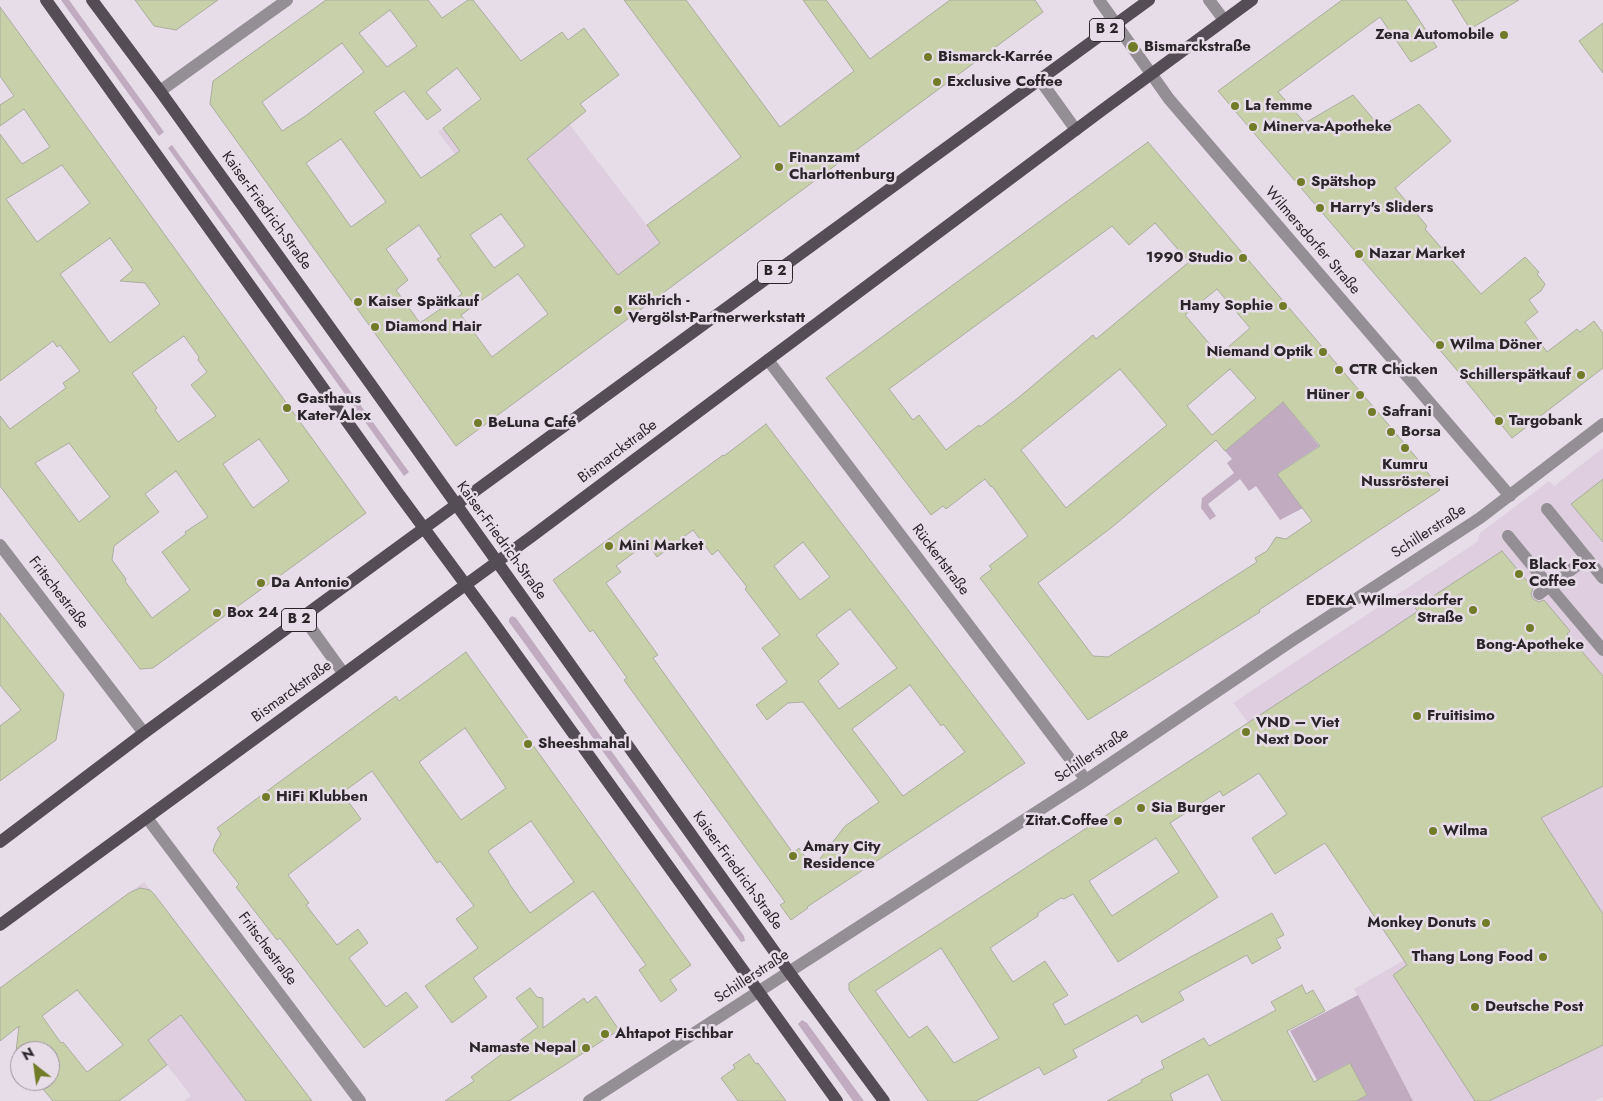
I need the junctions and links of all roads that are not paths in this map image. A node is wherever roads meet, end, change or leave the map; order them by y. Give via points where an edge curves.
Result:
1 (46, 0) edge
2 (92, 0) edge
3 (287, 0) edge
4 (1099, 0) edge
5 (1150, 0) edge
6 (1209, 0) edge
7 (1252, 0) edge
8 (1224, 20) junction
9 (1116, 24) junction
10 (1150, 74) junction
11 (1040, 80) junction
12 (160, 92) junction
13 (1076, 130) junction
14 (768, 360) junction
15 (1603, 424) edge
16 (1510, 496) junction
17 (456, 506) junction
18 (1546, 509) dead end
19 (424, 528) junction
20 (1508, 536) dead end
21 (0, 545) edge
22 (1587, 558) junction
23 (496, 562) junction
24 (1603, 578) edge
25 (466, 585) junction
26 (1544, 590) junction
27 (303, 617) junction
28 (1603, 650) edge
29 (344, 674) junction
30 (144, 733) junction
31 (1086, 780) junction
32 (147, 818) junction
33 (0, 842) edge
34 (0, 925) edge
35 (789, 972) junction
36 (759, 992) junction
37 (360, 1101) edge
38 (589, 1101) edge
39 (837, 1101) edge
40 (884, 1101) edge

1 - 19 main road
2 - 12 main road, Kaiser-Friedrich-Straße
3 - 12 street
4 - 9 street, Wilmersdorfer Straße
5 - 9 main road, B 2
6 - 8 street
7 - 8 main road, Bismarckstraße
8 - 10 main road, Bismarckstraße
9 - 10 street, Wilmersdorfer Straße
9 - 11 main road, B 2
10 - 13 main road, Bismarckstraße
10 - 16 street, Wilmersdorfer Straße
11 - 13 street
11 - 17 main road, B 2
12 - 17 main road, Kaiser-Friedrich-Straße
13 - 14 main road, Bismarckstraße
14 - 23 main road, Bismarckstraße
14 - 31 street, Rückertstraße
15 - 16 street, Schillerstraße
16 - 31 street, Schillerstraße
17 - 19 main road, B 2
17 - 23 main road, Kaiser-Friedrich-Straße
18 - 22 street
19 - 25 main road
19 - 27 main road, B 2
20 - 26 street
21 - 30 street, Fritschestraße
22 - 24 street
22 - 26 street
23 - 25 main road, Bismarckstraße
23 - 35 main road, Kaiser-Friedrich-Straße
25 - 29 main road, Bismarckstraße
25 - 36 main road
26 - 28 street
27 - 29 street
27 - 30 main road, B 2
29 - 32 main road, Bismarckstraße
30 - 33 main road, B 2
31 - 35 street, Schillerstraße
32 - 34 main road, Bismarckstraße
32 - 37 street, Fritschestraße
35 - 36 street, Schillerstraße
35 - 40 main road, Kaiser-Friedrich-Straße
36 - 38 street, Schillerstraße
36 - 39 main road

